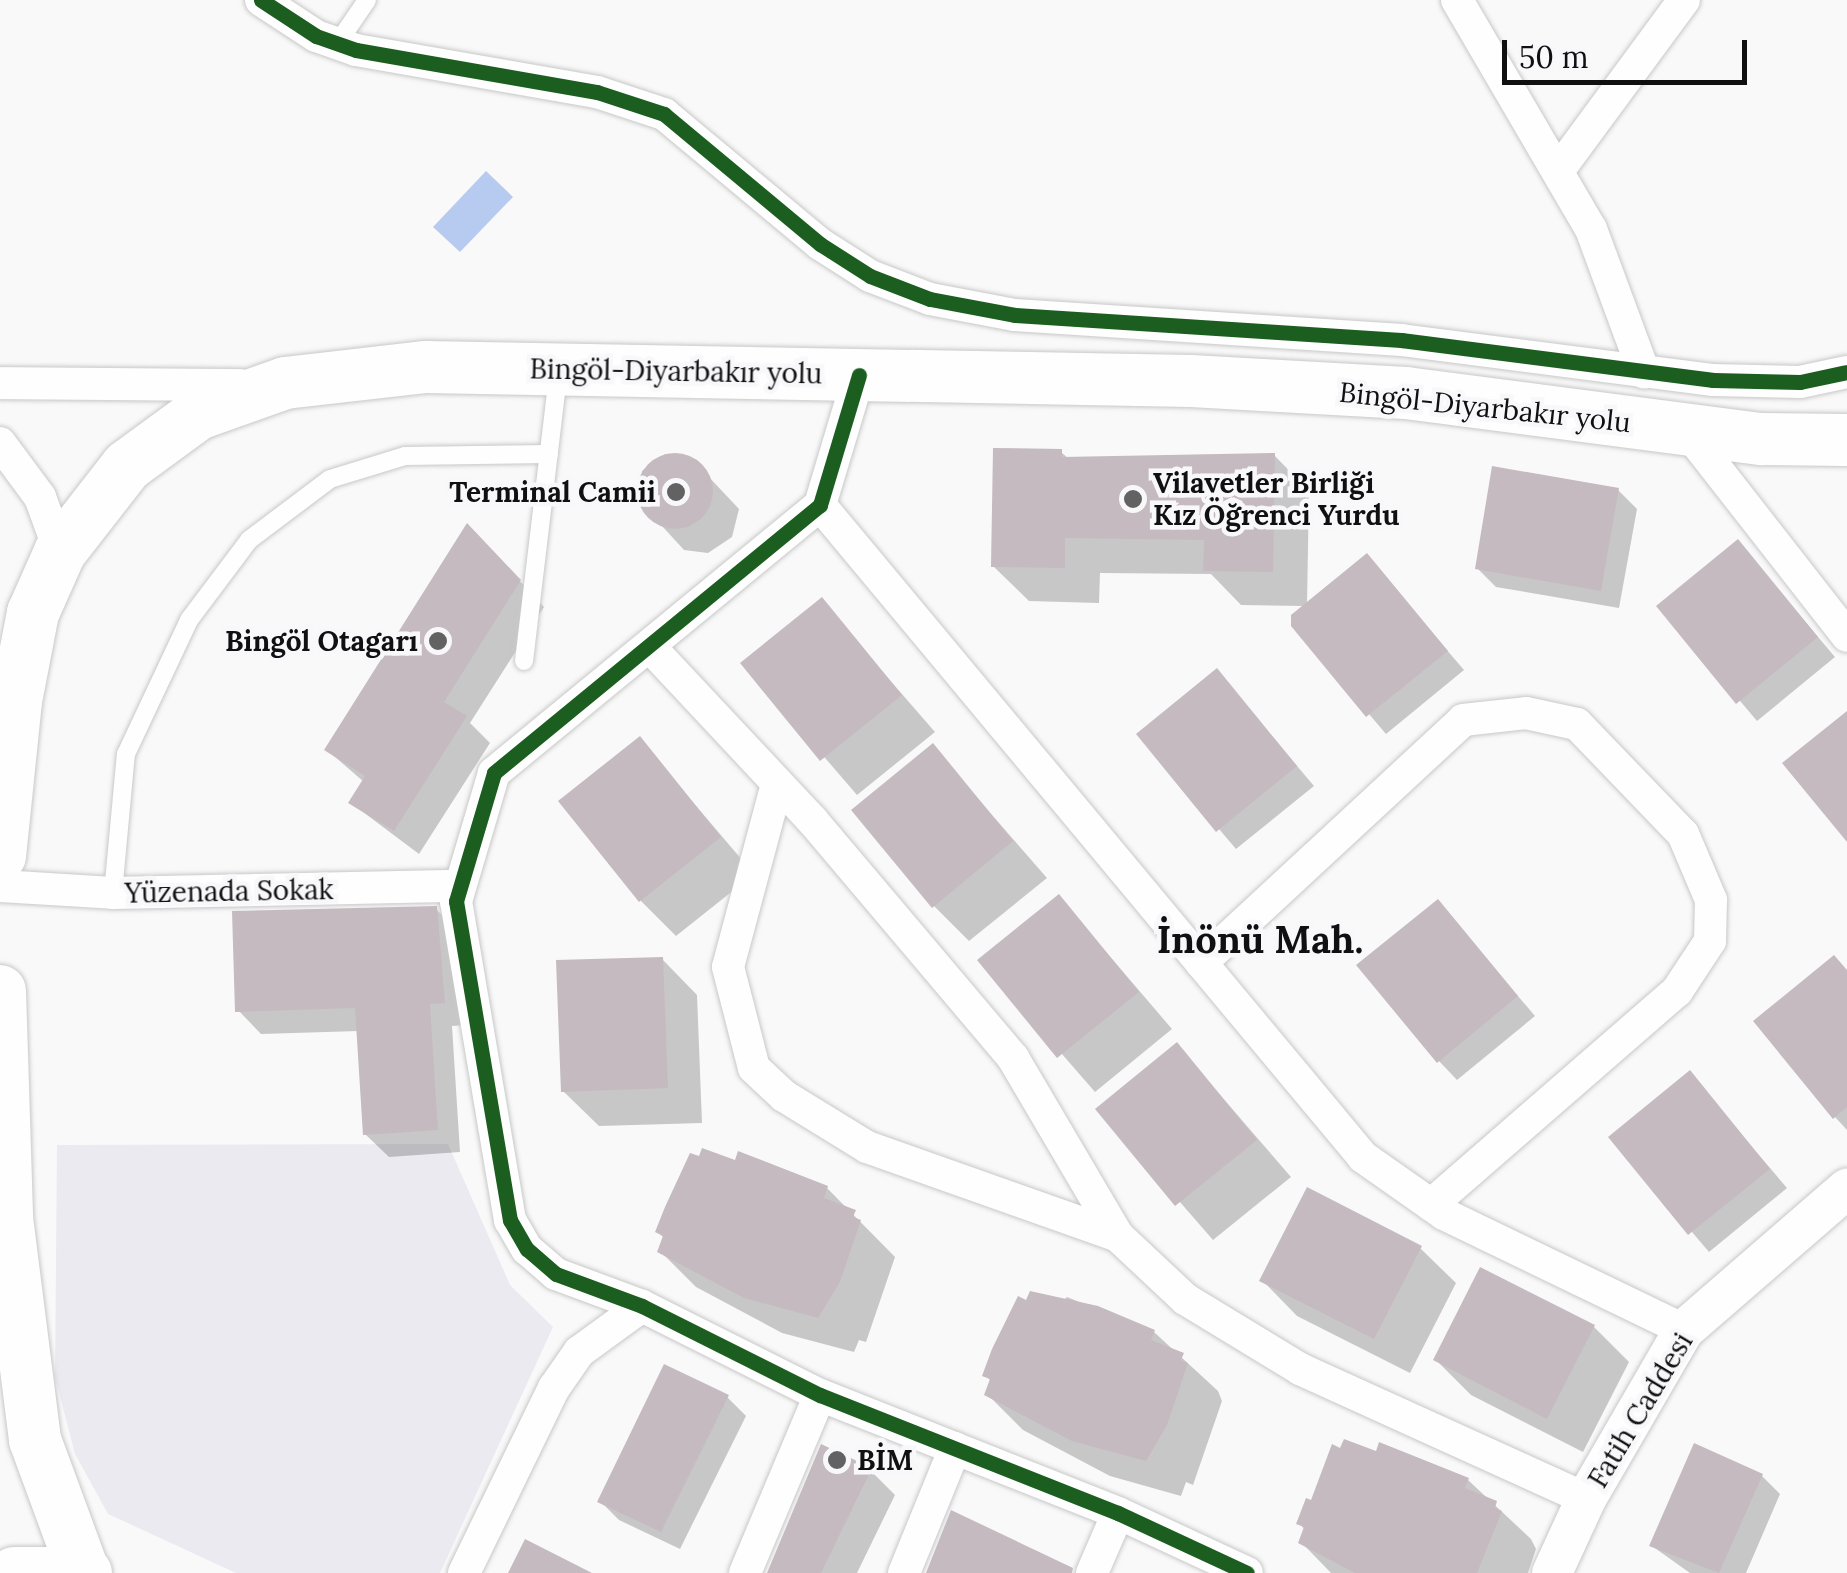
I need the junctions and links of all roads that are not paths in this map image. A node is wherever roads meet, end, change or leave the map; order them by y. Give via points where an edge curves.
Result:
1 (261, 0) edge
2 (368, 0) edge
3 (1458, 0) edge
4 (1684, 0) edge
5 (337, 44) junction
6 (1558, 171) junction
7 (559, 369) junction
8 (1644, 372) junction
9 (1847, 372) edge
10 (859, 375) junction
11 (284, 383) junction
12 (0, 384) edge
13 (1687, 431) junction
14 (1847, 440) edge
15 (0, 443) edge
16 (549, 454) junction
17 (820, 505) junction
18 (60, 552) junction
19 (1847, 636) edge
20 (651, 648) junction
21 (524, 661) dead end
22 (776, 784) junction
23 (0, 856) edge
24 (0, 886) edge
25 (459, 886) junction
26 (113, 893) junction
27 (1200, 963) junction
28 (0, 991) edge
29 (1847, 1189) edge
30 (1431, 1205) junction
31 (6, 1218) junction
32 (1118, 1236) junction
33 (642, 1306) junction
34 (0, 1309) edge
35 (1684, 1330) junction
36 (820, 1395) junction
37 (954, 1448) junction
38 (1586, 1499) junction
39 (1118, 1513) junction
40 (14, 1573) edge
41 (85, 1573) edge
42 (464, 1573) edge
43 (746, 1573) edge
44 (904, 1573) edge
45 (1092, 1573) edge
46 (1246, 1573) edge
47 (1552, 1573) edge

1 - 5 street
2 - 5 lane
3 - 6 street
4 - 6 street
5 - 8 street via 398,62 598,92 664,114 820,244 870,276 930,300 1014,315 1401,340
6 - 8 street via 1590,229
7 - 10 main road, Bingöl-Diyarbakır yolu
7 - 11 main road, Bingöl-Diyarbakır yolu via 426,367
7 - 16 lane
8 - 9 street via 1800,382
10 - 13 main road, Bingöl-Diyarbakır yolu via 1406,393
10 - 17 street
11 - 12 street via 114,389
11 - 18 main road, Bingöl-Diyarbakır yolu via 198,414 127,466
13 - 14 main road, Bingöl-Diyarbakır yolu
13 - 19 street
15 - 18 street via 40,498
16 - 21 lane
16 - 26 lane via 406,456 330,478 249,540 189,620 126,754
17 - 20 street
17 - 27 street
18 - 23 main road, Bingöl-Diyarbakır yolu via 34,613 16,701
20 - 22 street
20 - 25 street via 494,773
22 - 32 street via 1013,1058
22 - 32 street via 728,967 754,1068 784,1096 867,1147
24 - 26 street, Yüzenada Sokak
25 - 26 street, Yüzenada Sokak
25 - 33 street via 456,901 510,1220 527,1249 556,1274
27 - 30 street via 1363,1157
27 - 30 street via 1464,720 1526,713 1578,724 1683,834 1711,900 1710,941 1677,992
28 - 31 main road
29 - 35 street, Fatih Caddesi
30 - 35 street
31 - 34 main road
31 - 41 main road via 35,1440
32 - 38 street via 1185,1300 1300,1369
33 - 36 street
33 - 42 street via 579,1352 554,1388
35 - 38 street, Fatih Caddesi
36 - 37 street
36 - 43 street
37 - 39 street
37 - 44 street
38 - 47 street, Fatih Caddesi
39 - 45 street
39 - 46 street
40 - 41 main road

